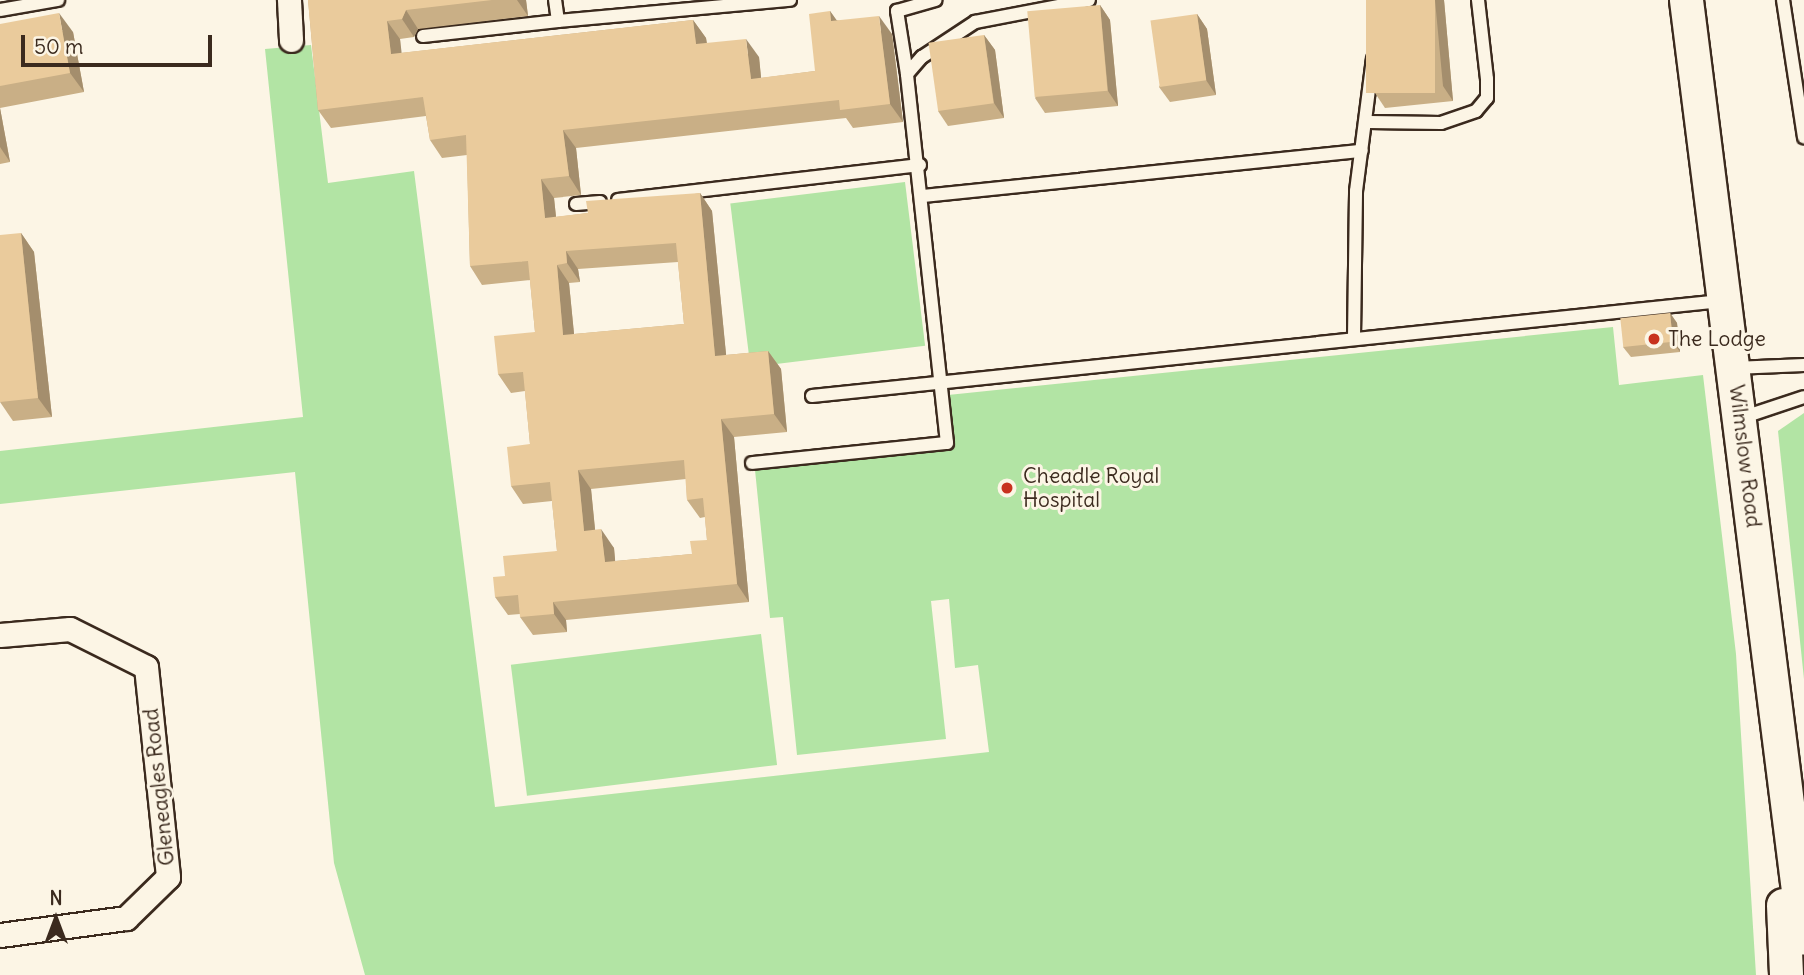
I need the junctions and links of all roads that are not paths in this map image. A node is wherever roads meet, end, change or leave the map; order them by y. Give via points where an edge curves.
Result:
1 (58, 0) edge
2 (289, 0) edge
3 (555, 0) edge
4 (790, 0) edge
5 (935, 0) edge
6 (1089, 0) edge
7 (1478, 0) edge
8 (1686, 0) edge
9 (1783, 0) edge
10 (895, 6) edge
11 (0, 10) edge
12 (558, 21) junction
13 (423, 36) dead end
14 (1371, 37) edge
15 (291, 40) dead end
16 (1798, 48) edge
17 (908, 75) junction
18 (1369, 122) junction
19 (1804, 137) edge
20 (1363, 151) junction
21 (920, 164) junction
22 (923, 196) junction
23 (576, 204) dead end
24 (1725, 300) junction
25 (1354, 337) junction
26 (1804, 365) edge
27 (1734, 368) junction
28 (940, 378) junction
29 (812, 396) dead end
30 (1804, 397) edge
31 (1740, 418) junction
32 (752, 463) dead end
33 (0, 635) edge
34 (1775, 704) junction
35 (0, 935) edge
36 (1804, 938) edge
37 (1786, 975) edge

1 - 11 lane
2 - 15 street
3 - 12 lane
4 - 12 lane
5 - 10 lane
6 - 17 lane via 975,22 922,57
7 - 18 lane via 1488,79 1487,98 1476,111 1441,123
8 - 24 main road, Wilmslow Road
9 - 16 lane
10 - 17 lane
12 - 13 lane
14 - 18 lane
16 - 19 lane
17 - 21 lane
18 - 20 lane
20 - 22 lane
20 - 25 lane via 1353,240
21 - 22 lane
21 - 23 lane
22 - 28 lane
24 - 25 lane
24 - 27 main road, Wilmslow Road
25 - 28 lane
26 - 27 lane
27 - 31 main road, Wilmslow Road
28 - 29 lane
28 - 32 lane via 947,443
30 - 31 lane
31 - 34 main road, Wilmslow Road
33 - 35 street, Gleneagles Road via 70,629 146,667 169,877 126,918
34 - 36 main road, Wilmslow Road
34 - 37 main road, Wilmslow Road

